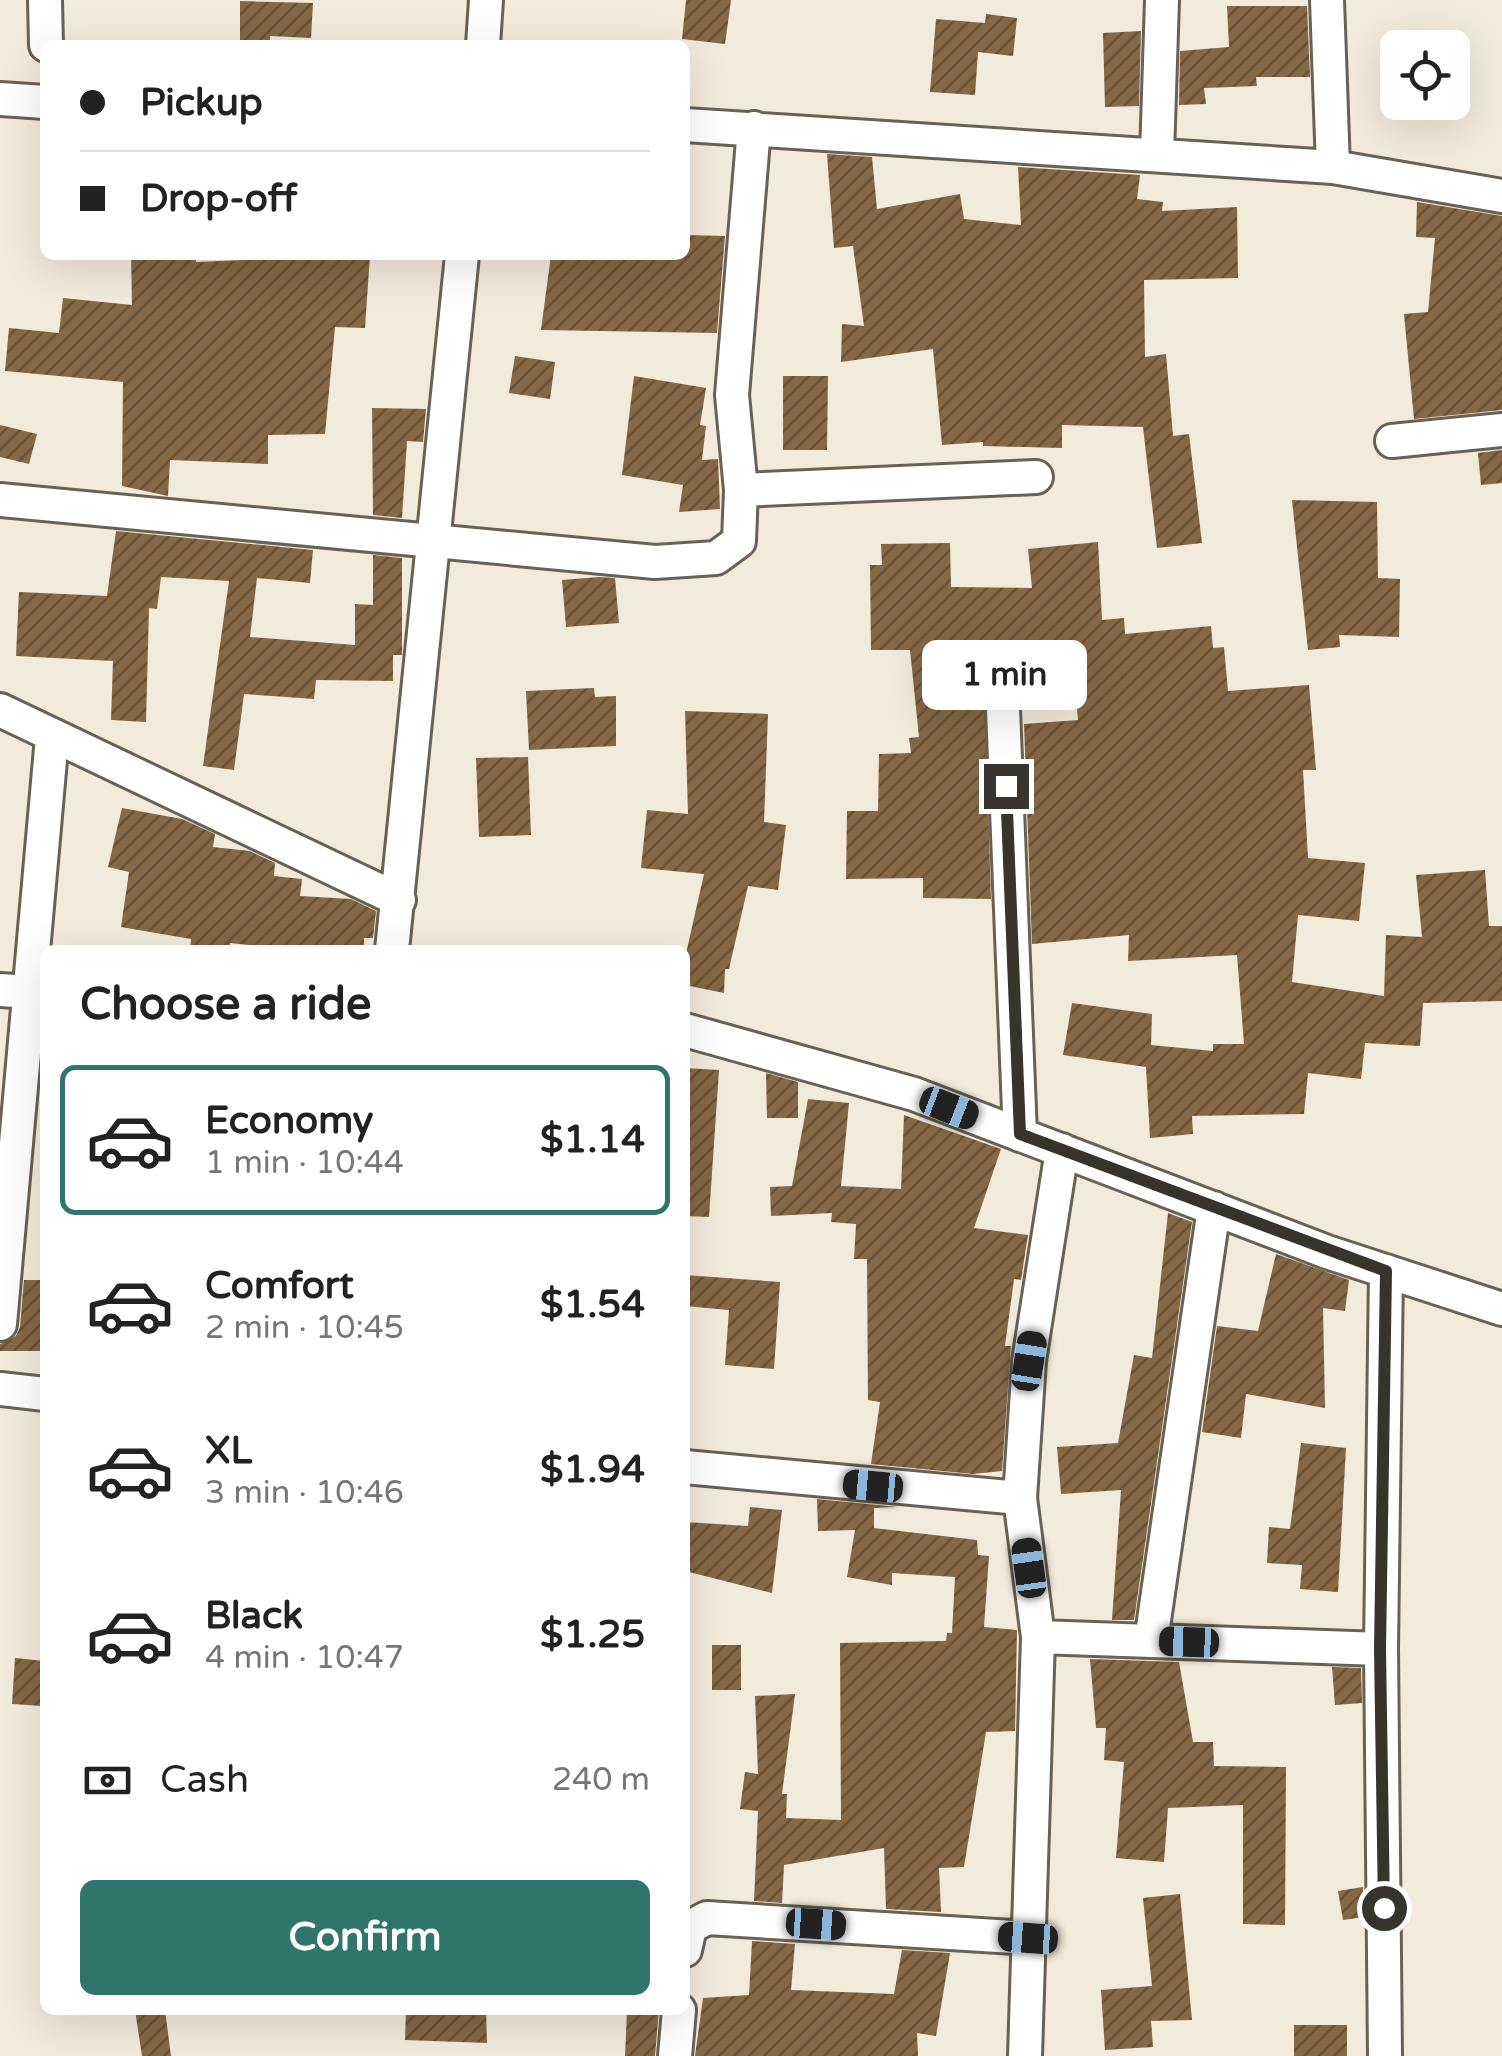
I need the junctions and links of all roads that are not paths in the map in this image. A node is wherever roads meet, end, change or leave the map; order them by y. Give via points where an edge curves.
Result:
1 (45, 0) edge
2 (486, 0) edge
3 (1162, 0) edge
4 (1326, 0) edge
5 (46, 40) edge
6 (482, 40) edge
7 (0, 100) edge
8 (40, 102) edge
9 (690, 125) edge
10 (754, 128) junction
11 (1157, 155) junction
12 (1333, 166) junction
13 (1502, 196) edge
14 (461, 260) edge
15 (1502, 430) edge
16 (1392, 441) dead end
17 (1036, 477) dead end
18 (741, 490) junction
19 (0, 500) edge
20 (432, 540) junction
21 (1003, 709) dead end
22 (0, 710) edge
23 (52, 737) junction
24 (399, 900) junction
25 (393, 945) edge
26 (25, 992) edge
27 (690, 1031) edge
28 (1020, 1134) junction
29 (1062, 1150) junction
30 (1214, 1208) junction
31 (1386, 1271) junction
32 (1502, 1309) edge
33 (0, 1324) edge
34 (0, 1389) edge
35 (40, 1393) edge
36 (690, 1468) edge
37 (1020, 1498) junction
38 (1038, 1637) junction
39 (1150, 1641) junction
40 (1380, 1649) junction
41 (690, 1927) edge
42 (1028, 1938) junction
43 (679, 2015) edge
44 (675, 2056) edge
45 (1025, 2056) edge
46 (1386, 2056) edge

1 - 5 street
2 - 6 street
3 - 11 street
4 - 12 street
7 - 8 street
9 - 10 street
10 - 11 street
10 - 18 street via 732,395
11 - 12 street
12 - 13 street
14 - 20 street
15 - 16 street
17 - 18 street
18 - 20 street via 739,541 716,558 655,562
19 - 20 street
20 - 24 street
21 - 28 street
22 - 23 street
23 - 24 street
23 - 26 street
24 - 25 street
26 - 33 street
27 - 28 street via 914,1094
28 - 29 street
29 - 30 street
29 - 37 street via 1029,1361
30 - 31 street
30 - 39 street
31 - 32 street
31 - 40 street
34 - 35 street
36 - 37 street
37 - 38 street
38 - 39 street
38 - 42 street
39 - 40 street
40 - 46 street
41 - 42 street via 708,1918
42 - 45 street
43 - 44 street

